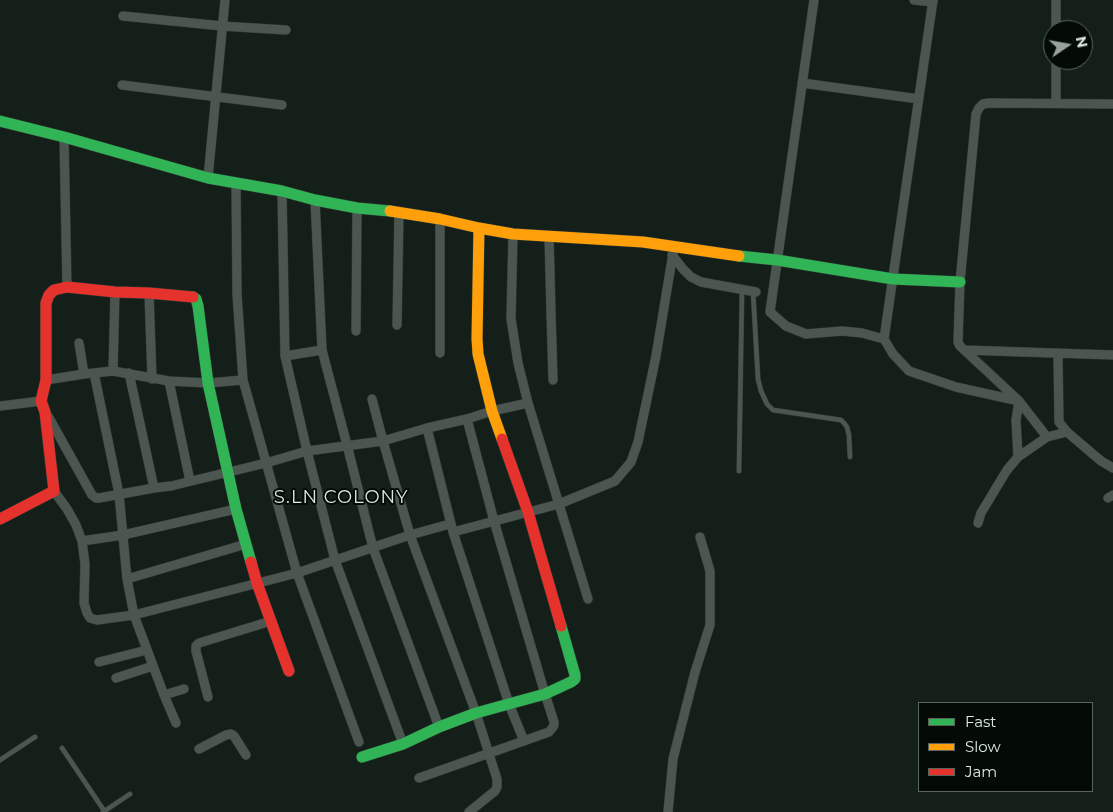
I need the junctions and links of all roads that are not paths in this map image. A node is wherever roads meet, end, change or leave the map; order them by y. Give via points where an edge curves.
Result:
1 (225, 0) edge
2 (814, 0) edge
3 (914, 0) edge
4 (1056, 0) edge
5 (933, 1) edge
6 (123, 16) dead end
7 (1056, 20) edge
8 (222, 26) junction
9 (286, 30) dead end
10 (1056, 70) edge
11 (802, 83) junction
12 (122, 85) dead end
13 (215, 97) junction
14 (919, 99) junction
15 (1056, 104) junction
16 (1113, 104) edge
17 (282, 105) dead end
18 (0, 121) edge
19 (64, 137) junction
20 (208, 178) junction
21 (236, 183) junction
22 (282, 191) junction
23 (315, 200) junction
24 (357, 208) junction
25 (399, 212) junction
26 (440, 219) junction
27 (479, 228) junction
28 (513, 234) junction
29 (549, 236) junction
30 (673, 251) junction
31 (777, 260) junction
32 (893, 279) junction
33 (960, 282) junction
34 (67, 287) junction
35 (742, 290) junction
36 (115, 292) junction
37 (754, 292) joint
38 (149, 293) junction
39 (397, 325) dead end
40 (356, 331) dead end
41 (884, 339) junction
42 (79, 343) dead end
43 (322, 350) junction
44 (964, 350) junction
45 (440, 353) dead end
46 (1058, 354) junction
47 (1113, 355) edge
48 (285, 356) junction
49 (113, 370) junction
50 (89, 373) junction
51 (129, 373) junction
52 (152, 378) junction
53 (46, 380) junction
54 (243, 380) junction
55 (553, 380) dead end
56 (169, 381) junction
57 (208, 383) junction
58 (372, 399) dead end
59 (1019, 401) junction
60 (528, 402) junction
61 (0, 406) edge
62 (43, 406) junction
63 (492, 411) junction
64 (466, 419) junction
65 (427, 428) junction
66 (1067, 432) junction
67 (1047, 437) junction
68 (383, 441) junction
69 (347, 445) junction
70 (308, 451) junction
71 (850, 456) dead end
72 (1018, 457) junction
73 (266, 463) junction
74 (1113, 468) edge
75 (739, 471) dead end
76 (228, 472) junction
77 (190, 482) junction
78 (154, 488) junction
79 (54, 491) junction
80 (119, 494) junction
81 (559, 504) junction
82 (236, 509) junction
83 (528, 512) junction
84 (0, 519) edge
85 (494, 521) junction
86 (978, 523) dead end
87 (452, 528) junction
88 (123, 535) junction
89 (410, 535) junction
90 (700, 537) dead end
91 (82, 541) junction
92 (246, 544) junction
93 (373, 548) junction
94 (335, 560) junction
95 (297, 573) junction
96 (127, 579) junction
97 (257, 583) junction
98 (588, 599) dead end
99 (134, 615) junction
100 (271, 621) junction
101 (147, 650) junction
102 (99, 662) dead end
103 (153, 666) junction
104 (290, 671) dead end
105 (116, 678) dead end
106 (184, 688) dead end
107 (544, 694) junction
108 (164, 695) junction
109 (208, 697) dead end
110 (509, 704) junction
111 (476, 713) junction
112 (176, 723) dead end
113 (439, 727) junction
114 (35, 737) dead end
115 (524, 741) junction
116 (359, 742) dead end
117 (403, 744) junction
118 (62, 748) dead end
119 (199, 749) dead end
120 (246, 754) dead end
121 (490, 754) junction
122 (362, 757) dead end
123 (0, 760) edge
124 (419, 778) dead end
125 (130, 794) dead end
126 (104, 812) edge
127 (468, 812) edge
128 (668, 812) edge

1 - 8 street
2 - 11 street
3 - 5 street
4 - 7 street
5 - 14 street
6 - 8 street
8 - 9 street
8 - 13 street
10 - 15 street
11 - 14 street
11 - 31 street
12 - 13 street
13 - 17 street
13 - 20 street
14 - 32 street
15 - 16 street
15 - 33 street via 989,103 979,108
18 - 19 street
19 - 20 street
19 - 34 street
20 - 21 street
21 - 22 street
21 - 54 street via 237,294
22 - 23 street
22 - 48 street
23 - 24 street
23 - 43 street
24 - 25 street
24 - 40 street
25 - 26 street
25 - 39 street
26 - 27 street
26 - 45 street
27 - 28 street
27 - 63 street via 478,354
28 - 29 street
28 - 60 street via 511,319
29 - 30 street via 643,242
29 - 55 street
30 - 31 street
30 - 35 street via 683,270 691,277
30 - 81 street via 656,356 631,462 615,481
31 - 32 street
31 - 41 street via 770,312 786,326 806,334 842,331
32 - 33 street
32 - 41 street
33 - 44 street via 957,339
34 - 36 street
34 - 53 street via 54,290 46,303
35 - 37 street
35 - 75 lane
36 - 38 street
36 - 49 street
37 - 71 lane via 758,379 767,404 773,410 840,420 847,427
38 - 52 street
38 - 57 street via 188,295 196,299
41 - 59 street via 909,371 956,388
42 - 50 street
43 - 48 street
43 - 69 street
44 - 46 street
44 - 59 street
46 - 47 street
46 - 66 street via 1059,422
48 - 70 street
49 - 50 street
49 - 51 street
50 - 53 street
50 - 80 street
51 - 52 street
51 - 78 street
52 - 56 street
53 - 62 street
54 - 57 street
54 - 73 street
56 - 57 street
56 - 77 street
57 - 76 street
58 - 68 street
59 - 67 street
59 - 72 street via 1016,420
60 - 63 street
60 - 81 street
61 - 62 street
62 - 79 street
62 - 80 street via 92,495 99,498
63 - 64 street
63 - 83 street
64 - 65 street
64 - 85 street
65 - 68 street
65 - 87 street
66 - 67 street
66 - 74 street via 1101,462
67 - 72 street
68 - 69 street
68 - 89 street
69 - 70 street
69 - 93 street
70 - 73 street
70 - 94 street
72 - 86 street via 1007,470
73 - 76 street
73 - 95 street
76 - 77 street
76 - 82 street
77 - 78 street
78 - 80 street
79 - 84 street
79 - 91 street via 67,509
80 - 88 street
81 - 83 street
81 - 98 street
82 - 88 street
82 - 92 street
83 - 85 street
83 - 107 street via 575,675 574,680
85 - 87 street
85 - 107 street
87 - 89 street
87 - 110 street
88 - 91 street
88 - 96 street
89 - 93 street
89 - 111 street
90 - 128 street via 710,571 710,624 672,759
91 - 99 street via 84,603 90,618
92 - 96 street
92 - 97 street
93 - 94 street
93 - 113 street
94 - 95 street
94 - 117 street
95 - 97 street
95 - 116 street
96 - 99 street
97 - 99 street
97 - 100 street
99 - 101 street
100 - 104 street
100 - 109 street via 196,646
101 - 102 street
101 - 103 street
103 - 105 street
103 - 108 street
106 - 108 street
107 - 110 street
107 - 115 street via 553,727 549,732
108 - 112 street
110 - 111 street
110 - 115 street
111 - 113 street
111 - 121 street
113 - 117 street
114 - 123 lane
115 - 121 street
117 - 122 street
118 - 126 lane
119 - 120 street via 231,734
121 - 124 street
121 - 127 street via 497,787
125 - 126 lane

